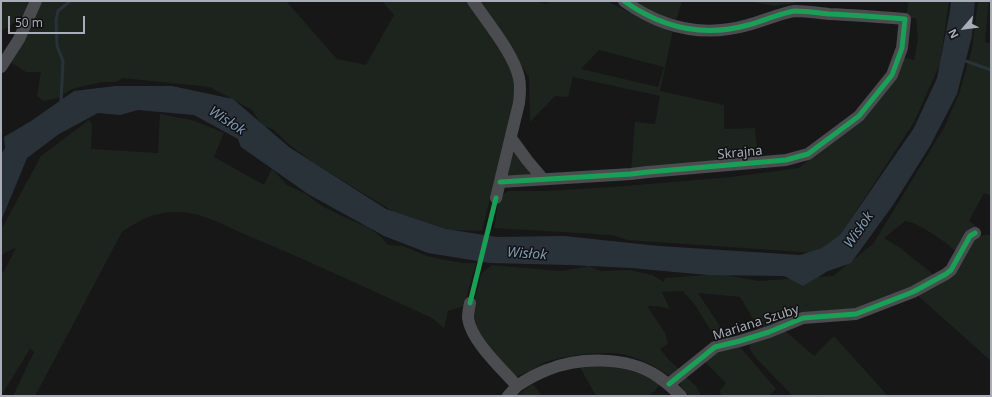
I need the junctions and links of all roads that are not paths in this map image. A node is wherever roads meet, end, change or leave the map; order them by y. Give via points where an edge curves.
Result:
1 (36, 1) edge
2 (473, 1) edge
3 (624, 1) edge
4 (1, 67) edge
5 (511, 138) junction
6 (543, 179) junction
7 (500, 182) junction
8 (496, 198) dead end
9 (975, 233) dead end
10 (470, 303) dead end
11 (669, 384) junction
12 (517, 386) junction
13 (508, 396) edge
14 (681, 396) edge

1 - 4 street via 19,39
2 - 5 street via 503,44 518,75 520,97
3 - 6 street, Skrajna via 659,22 688,30 724,30 794,11 905,19 902,48 892,75 859,116 808,154 786,160
5 - 6 street
5 - 7 street
6 - 7 street, Skrajna
7 - 8 street
9 - 11 street, Mariana Szuby via 970,236 951,270 913,292 856,314 803,318 769,332 715,347
10 - 12 street via 468,318 474,335
11 - 12 street via 645,370 597,360 548,369
11 - 14 street
12 - 13 street

